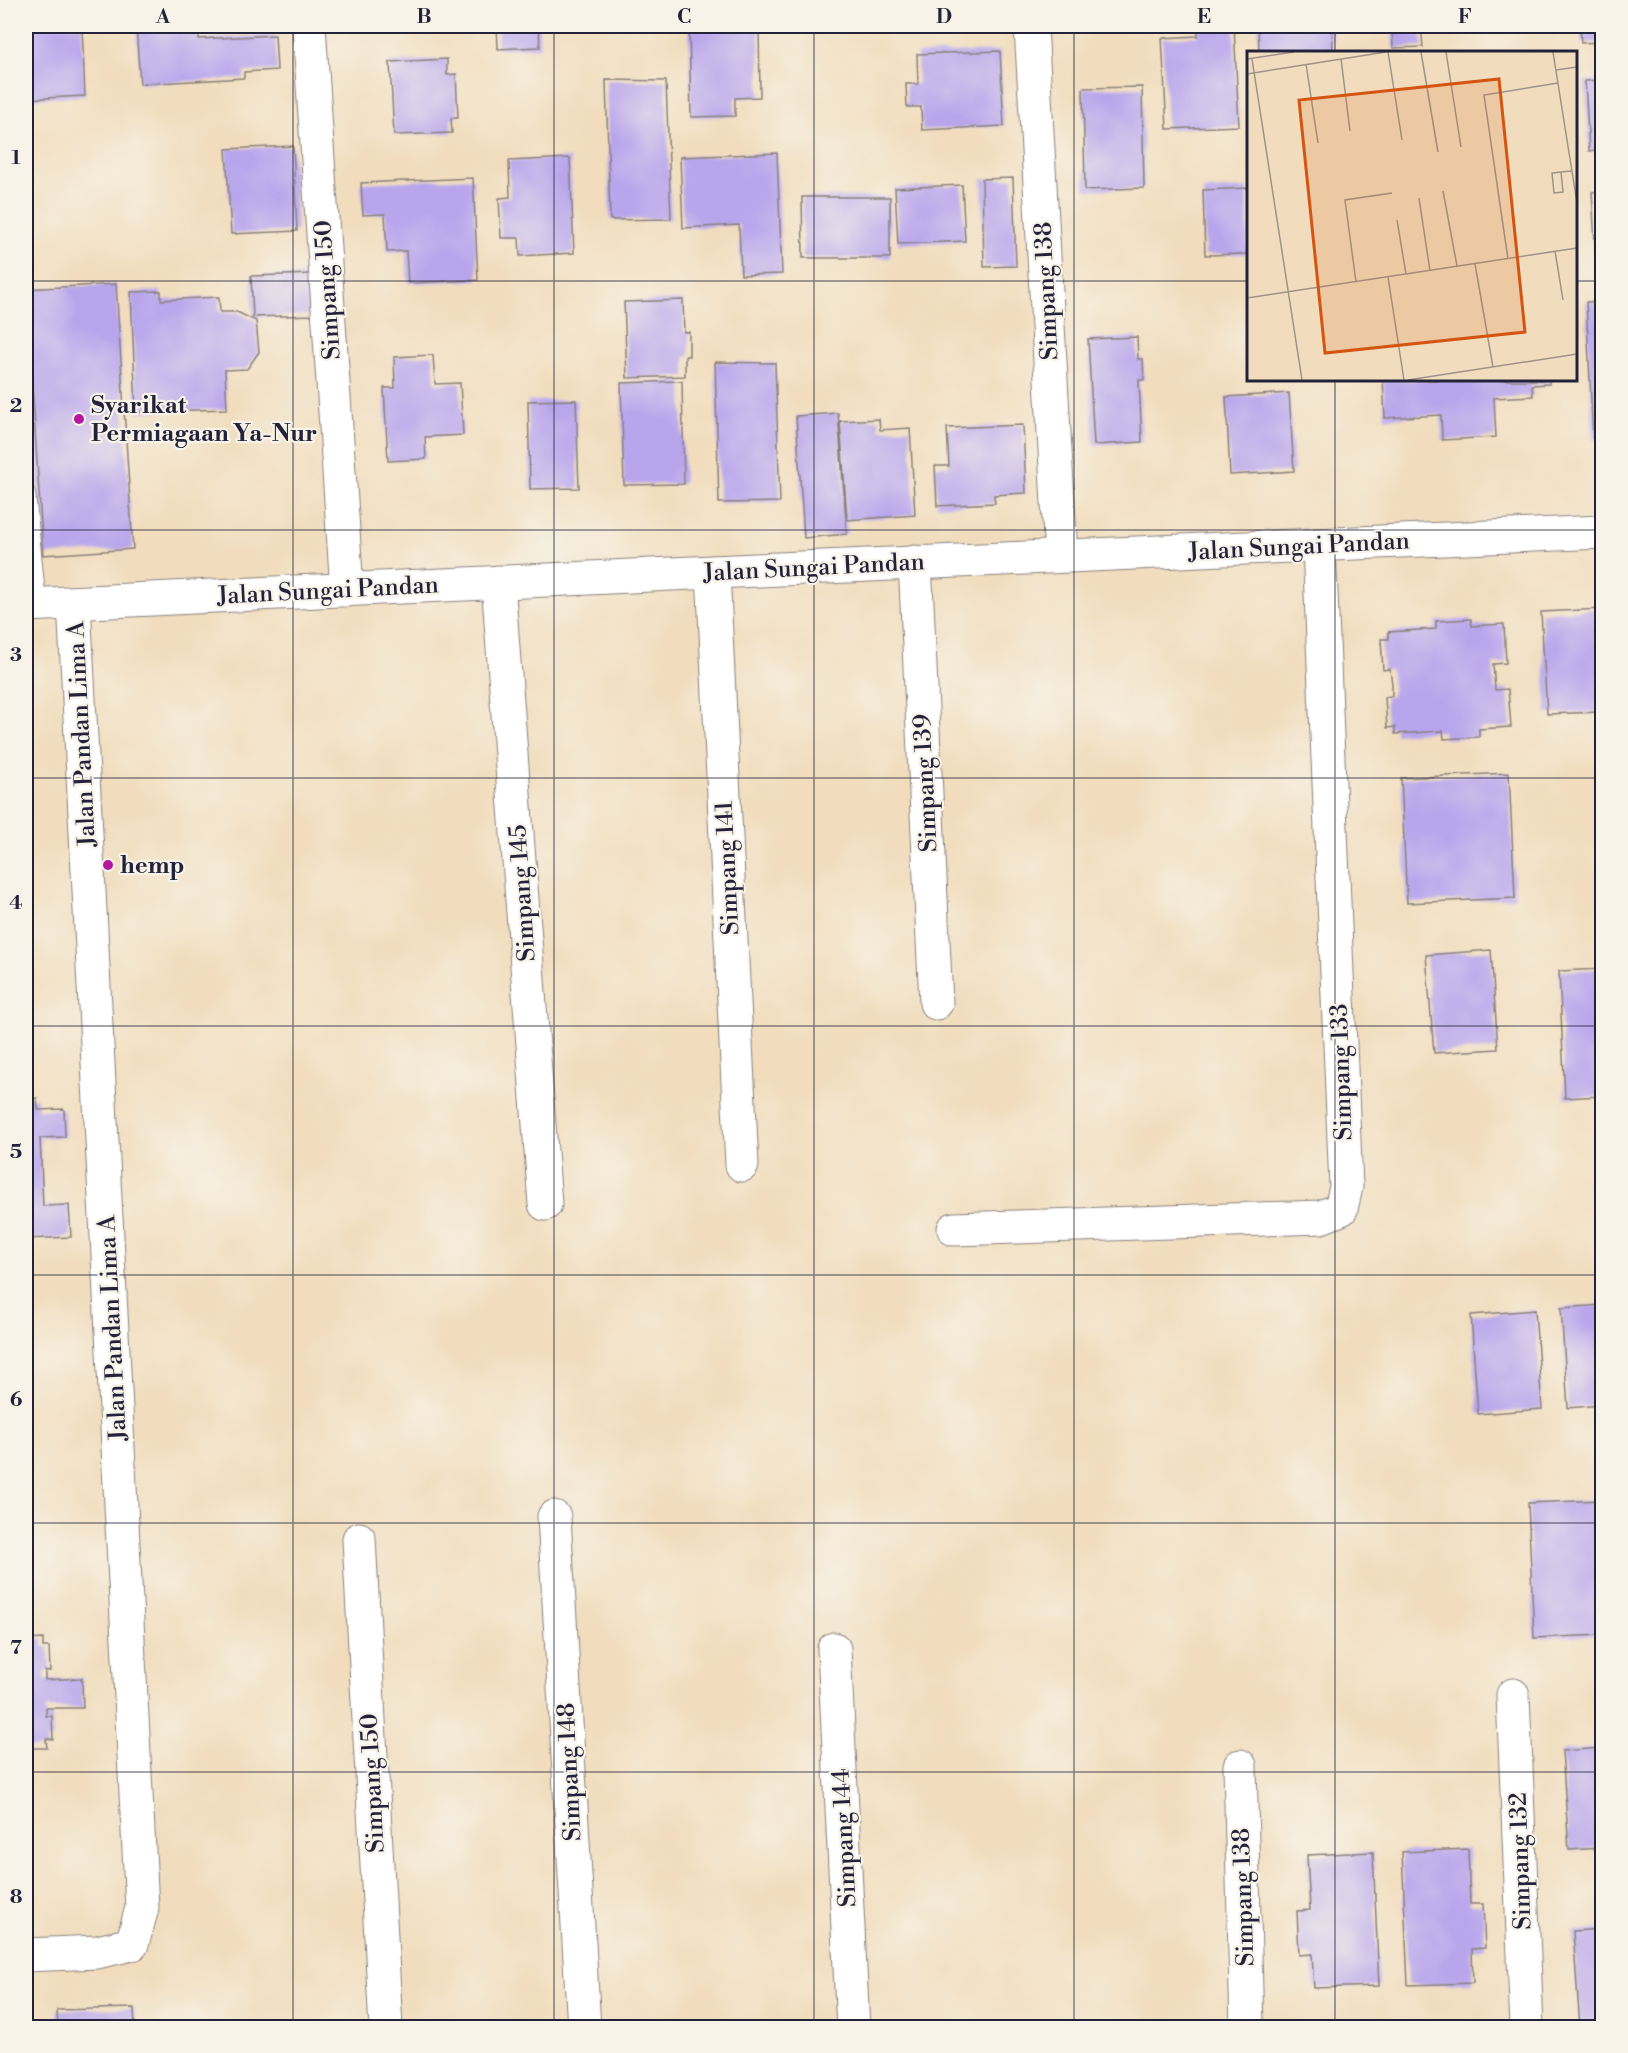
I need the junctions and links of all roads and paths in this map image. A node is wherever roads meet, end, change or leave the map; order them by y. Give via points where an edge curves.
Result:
1 (309, 26) edge
2 (1031, 26) edge
3 (26, 493) edge
4 (1602, 532) edge
5 (1319, 545) junction
6 (1061, 556) junction
7 (915, 562) junction
8 (712, 572) junction
9 (498, 582) junction
10 (347, 590) junction
11 (75, 603) junction
12 (31, 605) edge
13 (936, 1003) dead end
14 (742, 1165) dead end
15 (545, 1204) dead end
16 (954, 1229) dead end
17 (554, 1517) dead end
18 (359, 1539) dead end
19 (834, 1649) dead end
20 (1513, 1695) dead end
21 (1240, 1766) dead end
22 (26, 1955) edge
23 (386, 2028) edge
24 (584, 2028) edge
25 (854, 2028) edge
26 (1247, 2028) edge
27 (1527, 2028) edge

1 - 10 street, Simpang 150
2 - 6 street, Simpang 138
3 - 12 lane
4 - 5 street, Jalan Sungai Pandan
5 - 6 street, Jalan Sungai Pandan
5 - 16 street, Simpang 133 via 1346,1187 1341,1209 1321,1217
6 - 7 street, Jalan Sungai Pandan
7 - 8 street, Jalan Sungai Pandan
7 - 13 street, Simpang 139
8 - 9 street, Jalan Sungai Pandan
8 - 14 street, Simpang 141
9 - 10 street, Jalan Sungai Pandan
9 - 15 street, Simpang 145
10 - 11 street, Jalan Sungai Pandan
11 - 12 street, Jalan Sungai Pandan
11 - 22 street, Jalan Pandan Lima A via 142,1908 132,1944 97,1952
17 - 24 street, Simpang 148
18 - 23 street, Simpang 150
19 - 25 street, Simpang 144
20 - 27 street, Simpang 132
21 - 26 street, Simpang 138

